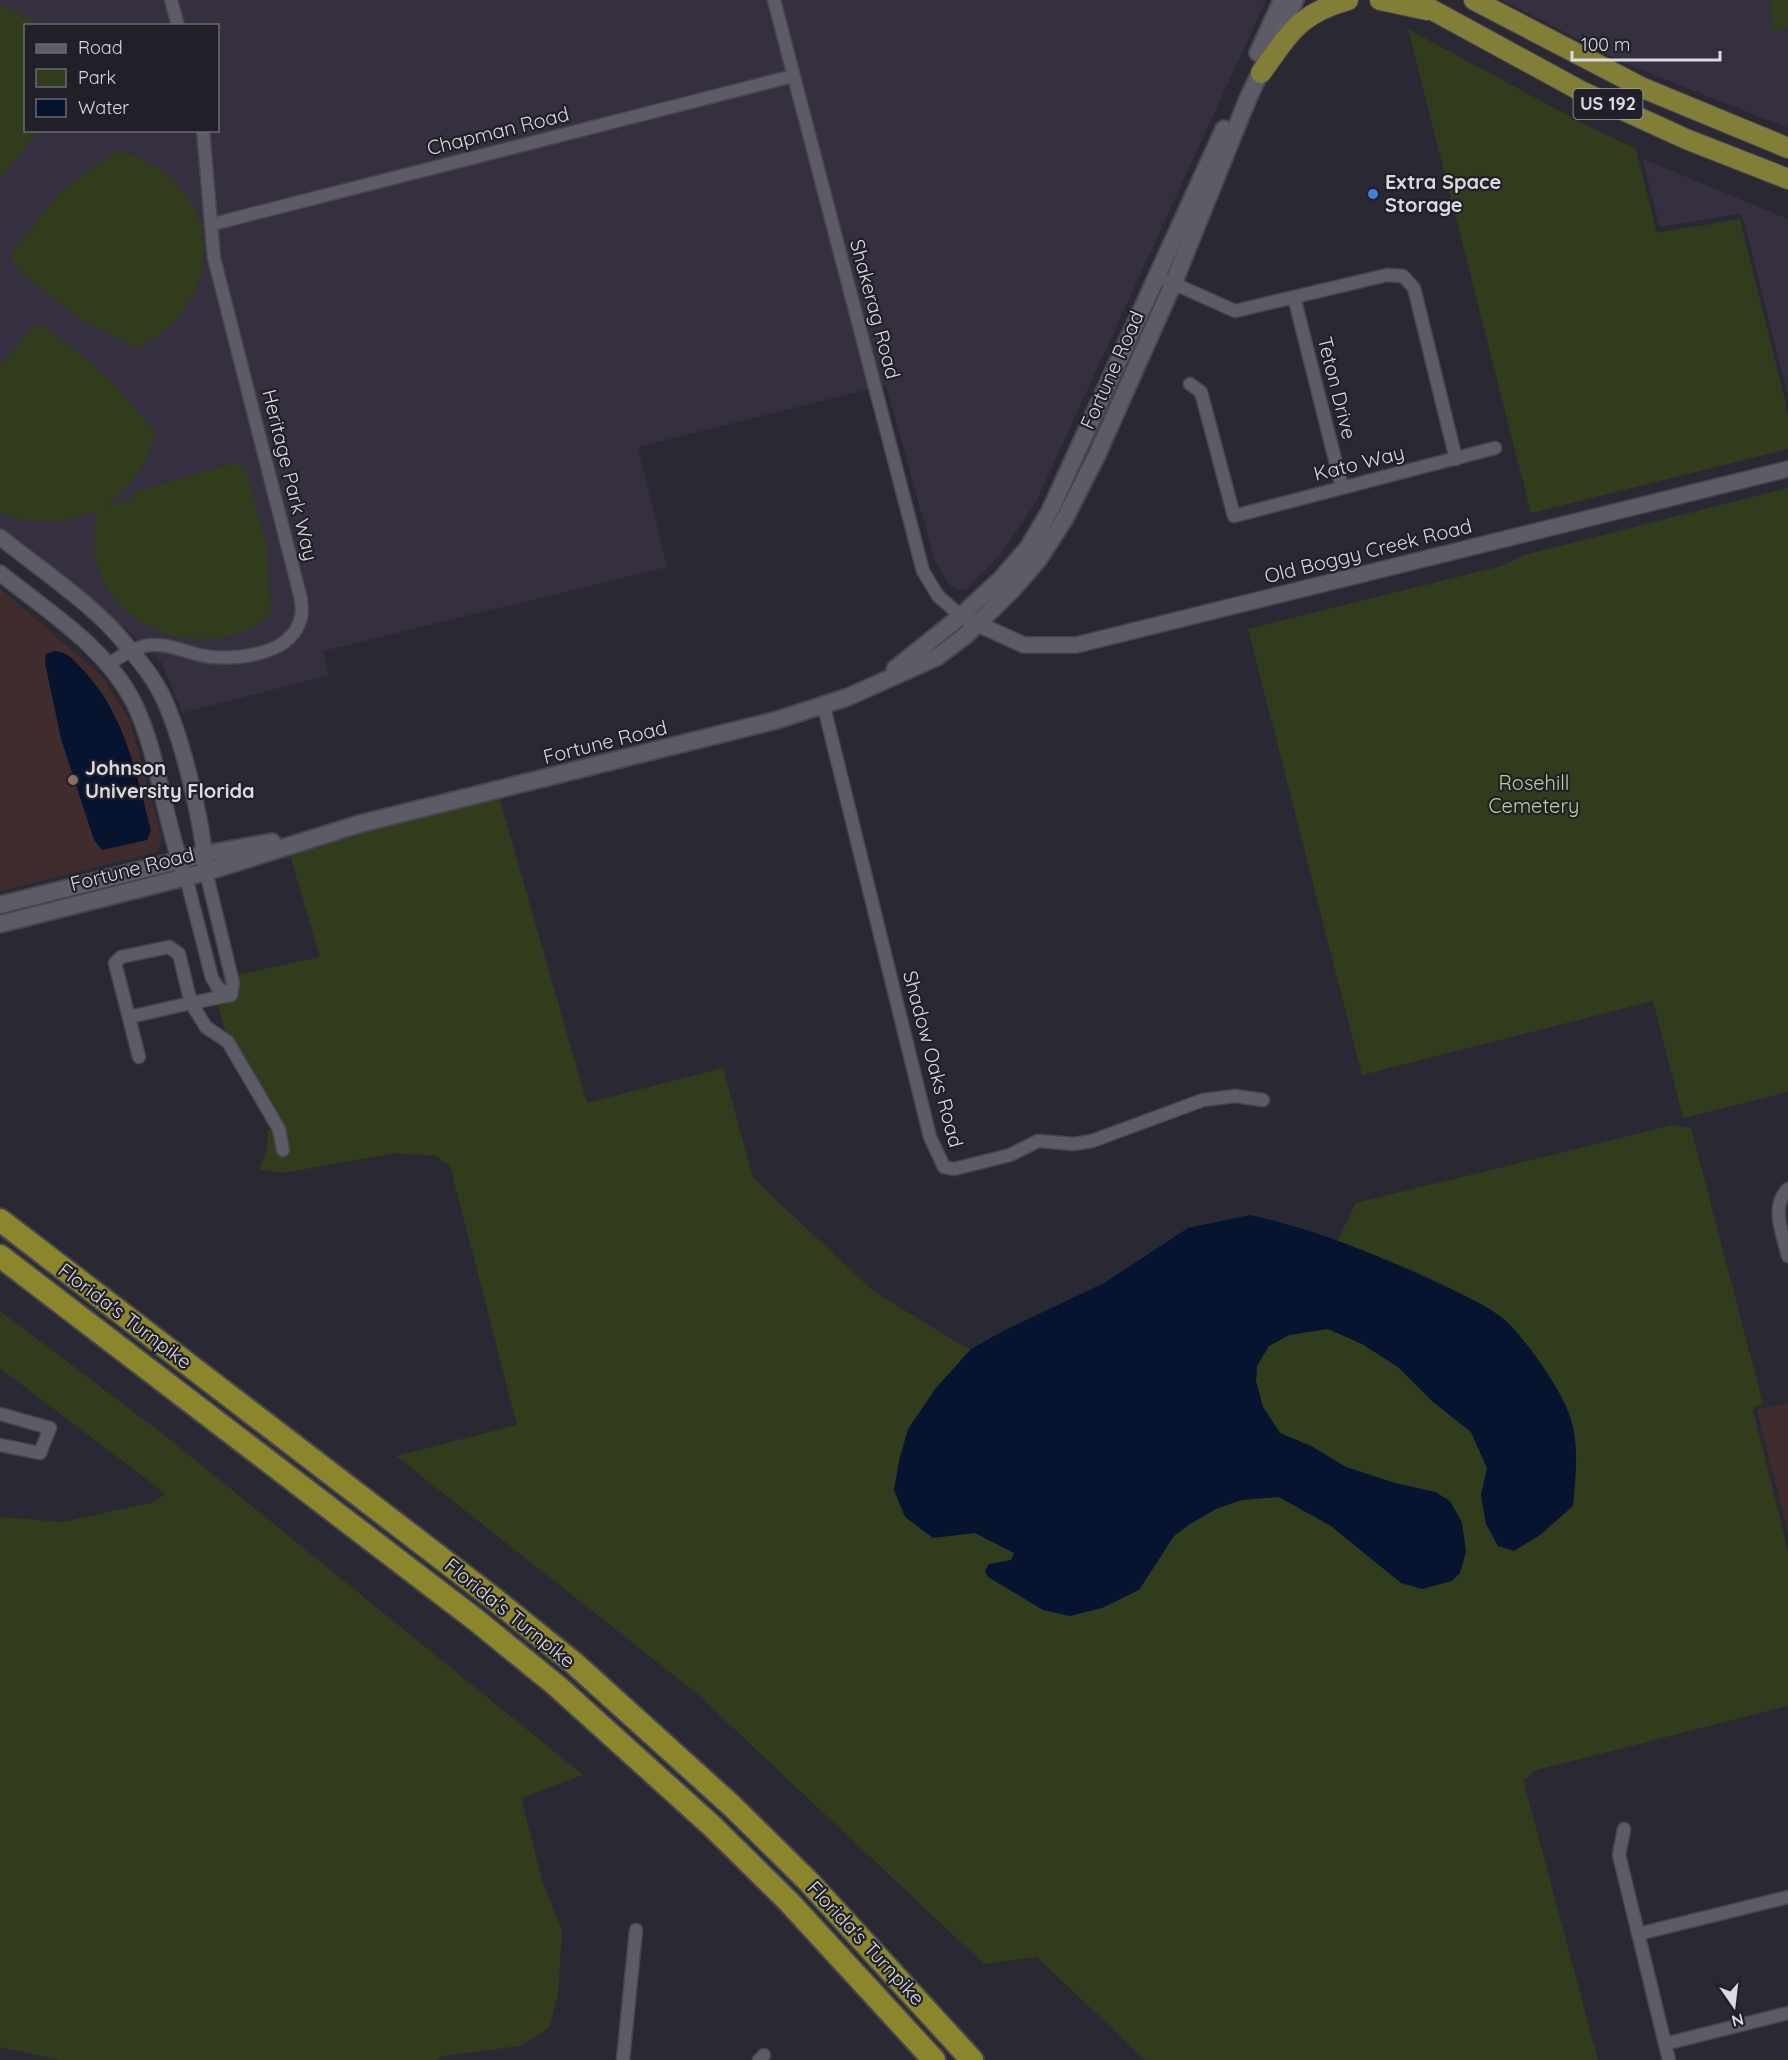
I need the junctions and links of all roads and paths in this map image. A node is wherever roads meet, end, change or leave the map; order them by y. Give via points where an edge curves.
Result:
1 (171, 0) edge
2 (774, 0) edge
3 (1281, 0) edge
4 (1295, 0) edge
5 (1348, 0) edge
6 (1380, 0) edge
7 (1414, 0) edge
8 (1474, 0) edge
9 (1436, 12) junction
10 (177, 24) edge
11 (1261, 73) junction
12 (794, 76) junction
13 (203, 132) edge
14 (1788, 148) edge
15 (1788, 179) edge
16 (213, 224) junction
17 (1157, 276) junction
18 (1173, 284) junction
19 (1294, 297) junction
20 (1190, 384) dead end
21 (1495, 448) dead end
22 (1456, 459) junction
23 (1788, 469) edge
24 (1342, 488) junction
25 (0, 537) edge
26 (0, 573) edge
27 (961, 616) junction
28 (977, 624) junction
29 (131, 650) junction
30 (108, 664) junction
31 (875, 684) junction
32 (824, 707) junction
33 (341, 829) junction
34 (205, 854) junction
35 (180, 860) junction
36 (206, 872) junction
37 (186, 877) junction
38 (56, 891) junction
39 (0, 905) edge
40 (60, 909) junction
41 (0, 924) edge
42 (231, 995) junction
43 (191, 1003) junction
44 (129, 1017) junction
45 (139, 1057) dead end
46 (1263, 1100) dead end
47 (283, 1150) dead end
48 (1788, 1189) edge
49 (0, 1220) edge
50 (0, 1256) edge
51 (1788, 1256) edge
52 (0, 1414) edge
53 (0, 1445) edge
54 (1624, 1829) dead end
55 (1788, 1897) edge
56 (636, 1930) dead end
57 (1638, 1934) junction
58 (1788, 2013) edge
59 (1665, 2044) junction
60 (623, 2060) edge
61 (934, 2060) edge
62 (972, 2060) edge
63 (1669, 2060) edge

1 - 10 street
2 - 12 street, Shakerag Road
3 - 17 main road, Fortune Road
4 - 11 main road, Fortune Road
5 - 11 highway via 1320,8 1298,24
6 - 9 highway
7 - 9 highway, US 192
8 - 14 highway, US 192 via 1632,83
9 - 15 highway, US 192 via 1612,106
11 - 18 main road, Fortune Road
12 - 16 street, Chapman Road
12 - 27 street, Shakerag Road via 923,571 938,596
13 - 16 street, Heritage Park Way
16 - 29 street, Heritage Park Way via 214,258 301,599 301,618 291,635 273,649 250,655 210,657 154,644
17 - 18 street
17 - 27 main road, Fortune Road via 1050,511 1028,548
18 - 19 street via 1235,311
18 - 28 main road, Fortune Road via 1064,520 1038,560
19 - 22 street via 1387,275 1402,276 1414,288
19 - 24 street, Teton Drive
20 - 24 street, Kato Way via 1201,392 1233,516
21 - 22 street, Kato Way
22 - 24 street, Kato Way
23 - 28 street, Old Boggy Creek Road via 1076,645 1024,645
25 - 29 street via 102,620
26 - 30 street via 83,639
27 - 28 street, Old Boggy Creek Road
27 - 31 main road, Fortune Road
28 - 31 main road, Fortune Road via 937,657
29 - 30 street, Heritage Park Way
29 - 34 street via 162,694 178,738
30 - 35 street via 134,703 150,746
31 - 32 main road, Fortune Road
32 - 33 main road, Fortune Road
32 - 46 street, Shadow Oaks Road via 930,1137 944,1167 954,1169 1010,1155 1038,1141 1092,1141 1203,1100 1235,1096
33 - 34 main road, Fortune Road
33 - 36 main road, Fortune Road
34 - 35 main road, Fortune Road
34 - 36 street
35 - 37 street
35 - 38 main road, Fortune Road
36 - 37 main road, Fortune Road
36 - 42 street via 233,983
37 - 40 main road, Fortune Road
37 - 42 street via 212,978 218,988
38 - 39 main road, Fortune Road
38 - 40 street
40 - 41 main road, Fortune Road
42 - 43 street
43 - 44 street
43 - 44 street via 175,949 168,947 121,957 115,963
43 - 47 street via 206,1027 228,1042 279,1130
44 - 45 street
48 - 51 street via 1778,1209
49 - 62 highway, Florida's Turnpike via 575,1664 810,1882
50 - 61 highway, Florida's Turnpike via 557,1686 712,1826 789,1902
52 - 53 street via 50,1428 40,1453
54 - 57 street via 1619,1855
55 - 57 street
56 - 60 street
57 - 59 street
58 - 59 street
59 - 63 street

